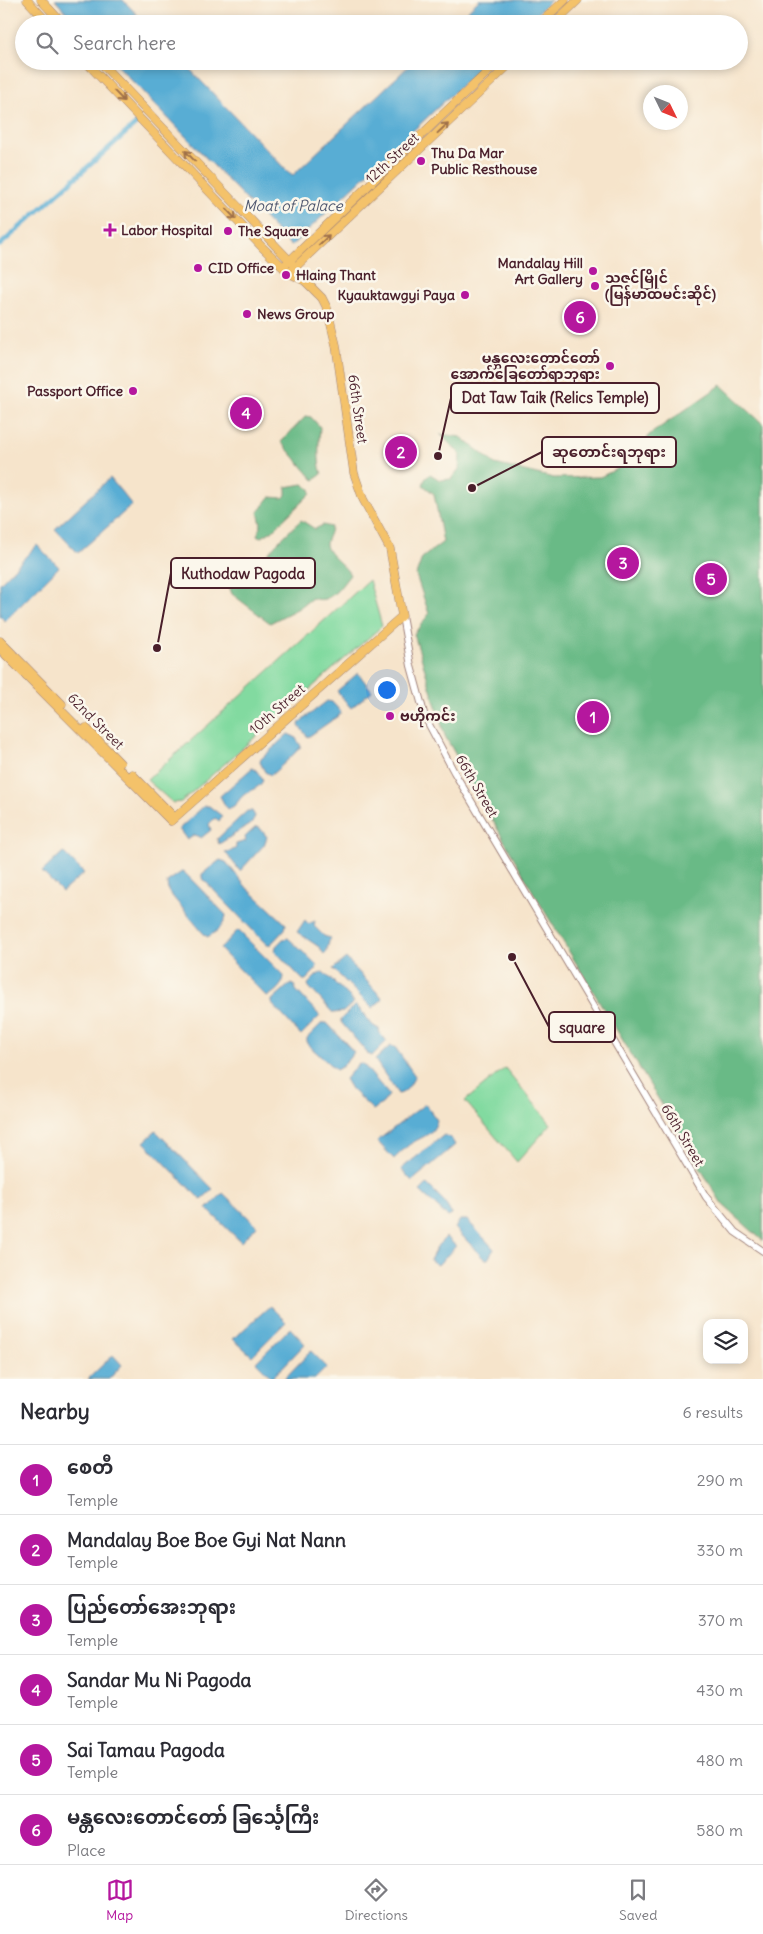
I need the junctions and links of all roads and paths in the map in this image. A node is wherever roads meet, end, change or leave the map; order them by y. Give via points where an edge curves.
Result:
1 (27, 0) edge
2 (41, 0) edge
3 (565, 0) edge
4 (578, 0) edge
5 (41, 15) edge
6 (55, 15) edge
7 (549, 15) edge
8 (562, 15) edge
9 (94, 70) edge
10 (108, 70) edge
11 (490, 70) edge
12 (503, 70) edge
13 (290, 260) junction
14 (296, 266) junction
15 (283, 267) junction
16 (290, 274) junction
17 (302, 278) junction
18 (402, 616) junction
19 (0, 641) edge
20 (0, 649) edge
21 (77, 722) junction
22 (172, 819) joint
23 (763, 1251) edge

1 - 5 main road
2 - 6 main road
3 - 7 main road
4 - 8 main road
9 -> 15 main road, 66th Street
13 -> 10 main road, 66th Street
11 - 13 main road, 12th Street
14 -> 12 main road, 12th Street
13 - 14 main road, 66th Street
13 - 15 main road, 12th Street
14 - 16 main road, 12th Street
14 - 17 main road, 66th Street
15 - 16 main road, 66th Street
16 - 17 main road, 66th Street
17 - 18 main road, 66th Street via 322,298 329,314 354,473 363,499 390,549
18 - 22 main road, 10th Street
18 - 23 street, 66th Street via 425,717 454,772 706,1197 735,1232
19 - 21 main road, 62nd Street
20 - 21 main road, 62nd Street
21 - 22 main road, 62nd Street

